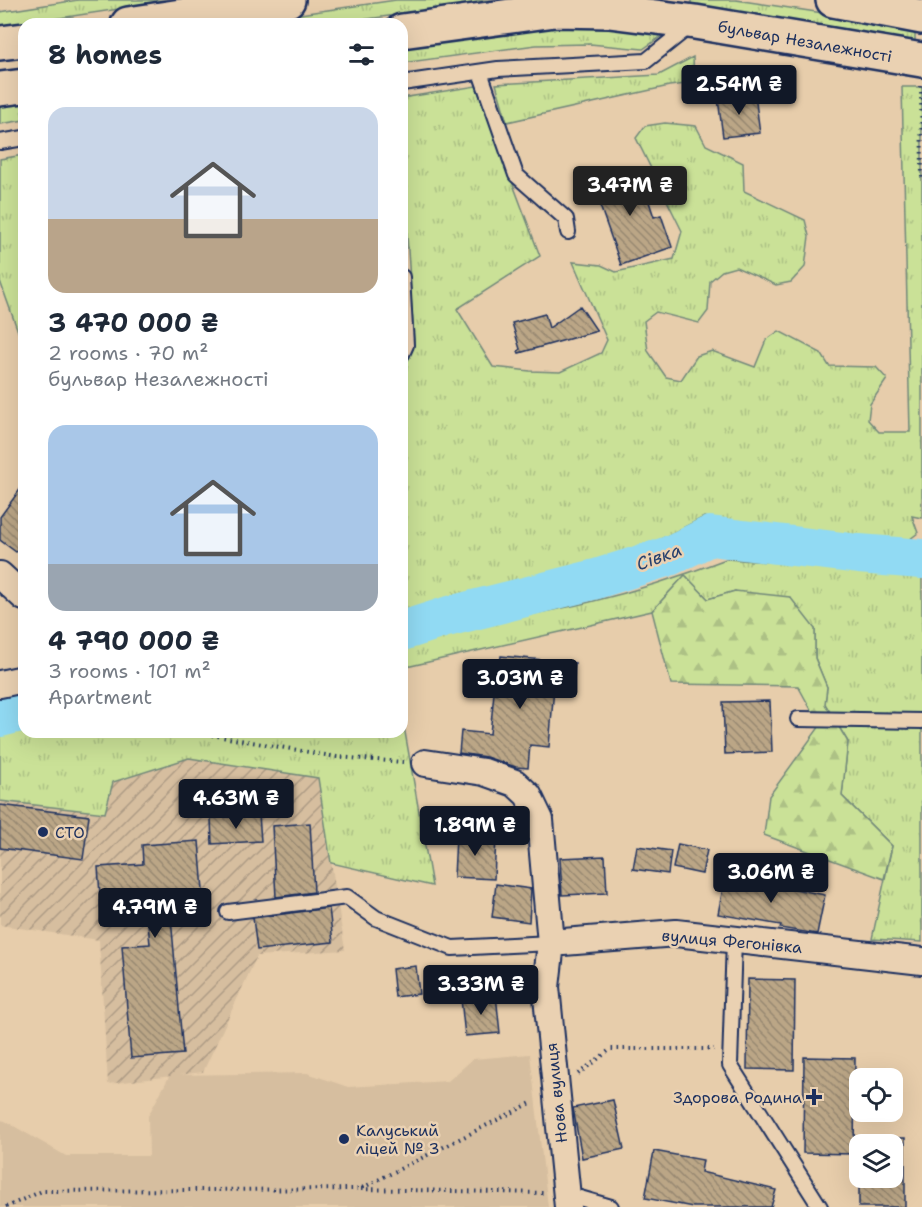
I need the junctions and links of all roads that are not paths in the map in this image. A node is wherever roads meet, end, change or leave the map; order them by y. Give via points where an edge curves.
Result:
1 (288, 0) edge
2 (843, 1) edge
3 (922, 17) edge
4 (168, 18) edge
5 (695, 22) junction
6 (408, 30) edge
7 (18, 41) edge
8 (0, 43) edge
9 (480, 72) junction
10 (922, 72) edge
11 (408, 82) edge
12 (18, 87) edge
13 (0, 89) edge
14 (18, 139) edge
15 (0, 142) edge
16 (568, 231) dead end
17 (0, 575) edge
18 (18, 592) edge
19 (18, 680) edge
20 (0, 684) edge
21 (798, 719) dead end
22 (922, 721) edge
23 (425, 763) road end
24 (228, 912) dead end
25 (734, 939) junction
26 (551, 943) junction
27 (922, 961) edge
28 (567, 1200) edge
29 (611, 1207) edge
30 (820, 1207) edge

1 - 4 main road
2 - 3 main road
5 - 6 main road, бульвар Незалежності via 609,11 555,10
5 - 9 lane via 646,61
5 - 10 main road, бульвар Незалежності
7 - 8 main road
9 - 11 lane
9 - 16 lane via 516,175 566,219
12 - 13 main road
14 - 15 lane
17 - 18 street
19 - 20 street
21 - 22 lane
23 - 26 street via 484,772 515,783 528,795 540,820
24 - 26 lane via 347,897 376,918 452,948
25 - 26 street, вулиця Фегонівка via 676,933
25 - 27 street, вулиця Фегонівка
25 - 30 lane via 730,1065
26 - 28 street, Нова вулиця via 546,987
28 - 29 lane

